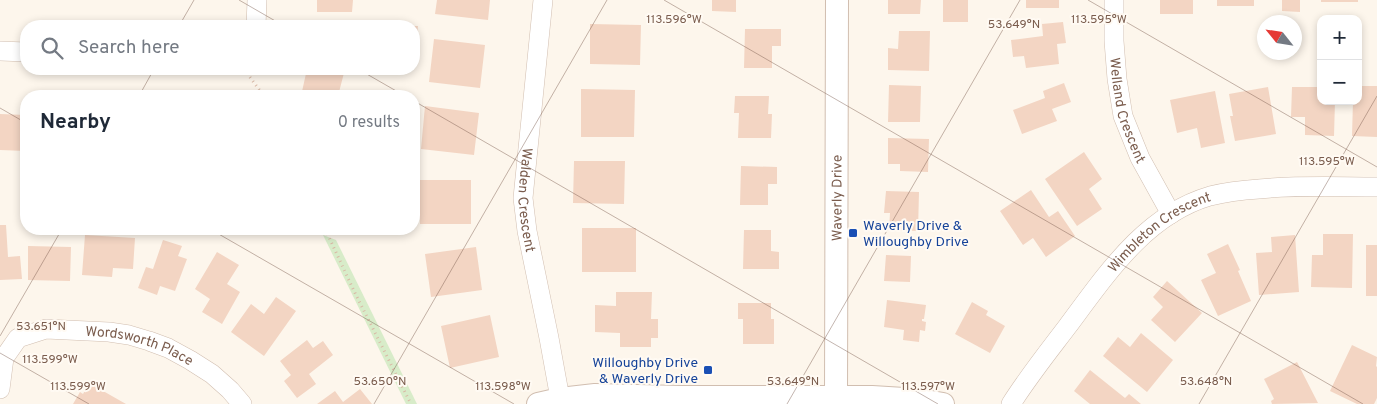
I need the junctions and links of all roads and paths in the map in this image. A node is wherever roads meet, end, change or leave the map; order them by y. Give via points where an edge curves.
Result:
1 (257, 0) edge
2 (543, 0) edge
3 (837, 0) edge
4 (1114, 0) edge
5 (256, 20) edge
6 (0, 51) edge
7 (20, 52) edge
8 (248, 75) edge
9 (259, 90) edge
10 (1377, 187) edge
11 (1171, 214) junction
12 (328, 235) edge
13 (0, 389) edge
14 (836, 396) junction
15 (560, 401) edge
16 (242, 404) edge
17 (411, 404) edge
18 (538, 404) edge
19 (944, 404) edge
20 (1011, 404) edge

1 - 5 street
2 - 15 street, Walden Crescent via 523,198
3 - 14 street, Waverly Drive
4 - 11 street, Welland Crescent via 1114,41 1123,116 1140,158
6 - 7 street
8 - 9 path
10 - 11 street, Wimbleton Crescent via 1284,187 1231,192 1210,196
11 - 20 street, Wimbleton Crescent via 1135,242 1088,298
12 - 17 path
13 - 16 street, Wordsworth Place via 4,358 18,338 46,329 109,332 168,348 212,374
14 - 15 street via 595,395
14 - 19 street
15 - 18 street

